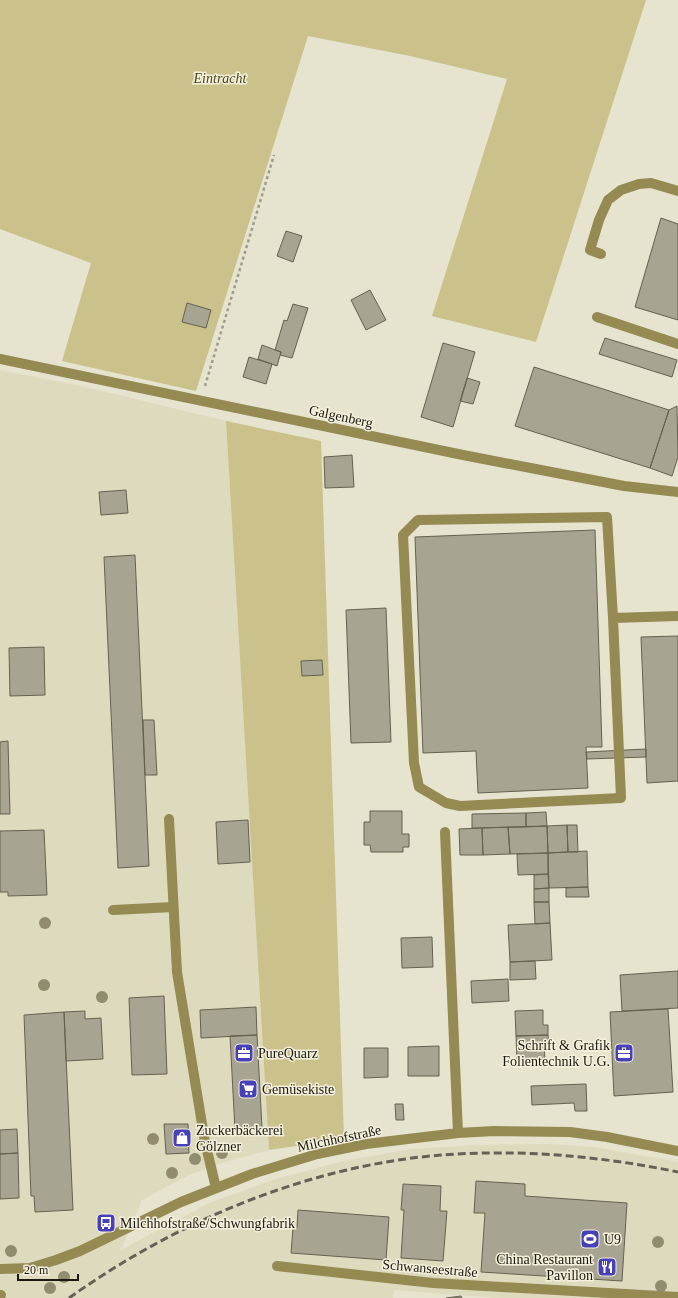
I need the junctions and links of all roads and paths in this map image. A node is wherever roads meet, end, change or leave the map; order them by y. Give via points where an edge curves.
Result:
1 (274, 155) dead end
2 (678, 192) edge
3 (601, 254) dead end
4 (597, 317) dead end
5 (678, 344) edge
6 (0, 359) edge
7 (203, 392) dead end
8 (678, 492) edge
9 (678, 616) edge
10 (613, 618) junction
11 (169, 818) dead end
12 (445, 832) dead end
13 (173, 906) junction
14 (113, 910) dead end
15 (458, 1133) junction
16 (678, 1150) edge
17 (216, 1188) junction
18 (277, 1266) dead end
19 (0, 1269) edge
20 (678, 1297) edge

1 - 7 path
2 - 3 street via 651,183 639,184 621,190 608,200 590,250
4 - 5 street
6 - 8 street, Galgenberg via 462,455 624,486
9 - 10 street
10 - 10 street via 606,516 418,520 403,535 414,763 419,787 446,803 460,806 621,798
11 - 13 street
12 - 15 street
13 - 14 street
13 - 17 street via 177,972 205,1142
15 - 16 street, Milchhofstraße via 570,1132 607,1136
15 - 17 street, Milchhofstraße via 366,1144 317,1154
17 - 19 street, Milchhofstraße via 180,1202 80,1251 30,1268
18 - 20 street, Schwanseestraße via 433,1283

